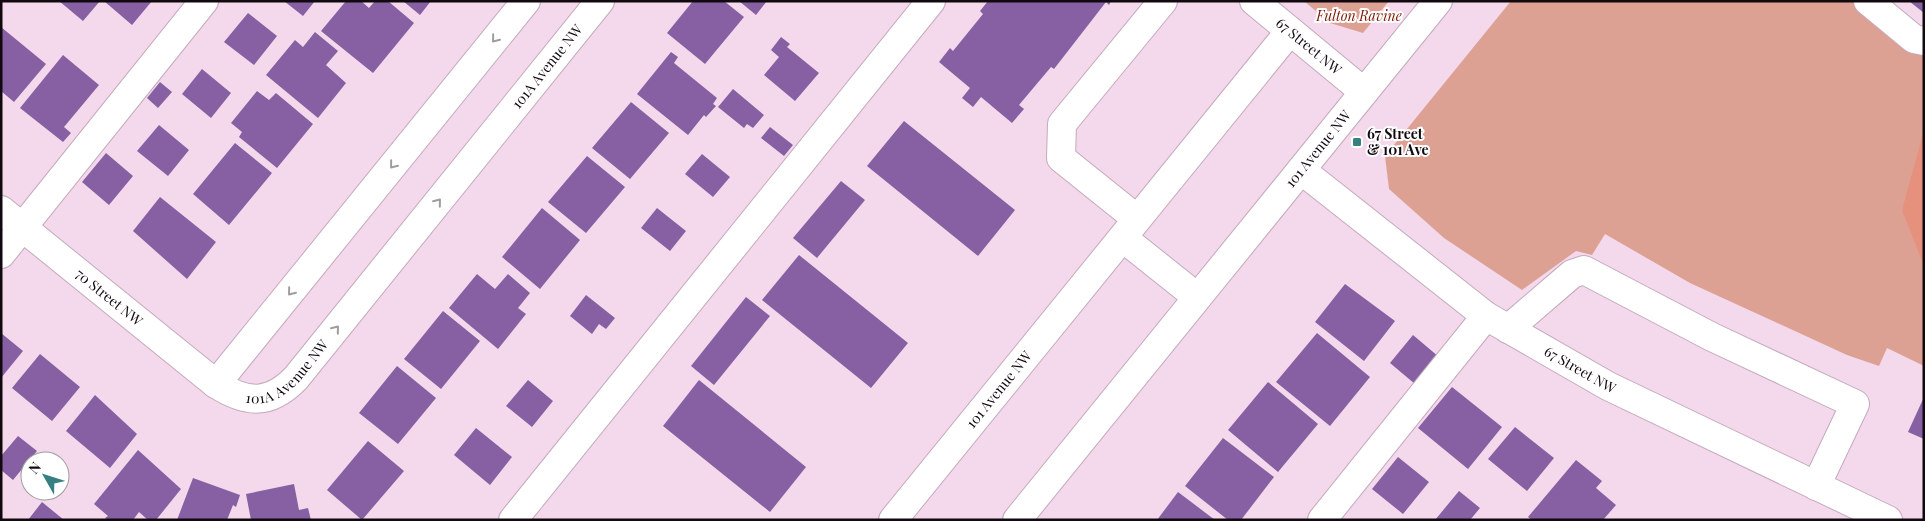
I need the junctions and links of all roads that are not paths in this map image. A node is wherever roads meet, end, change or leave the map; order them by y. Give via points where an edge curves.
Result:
1 (526, 1) edge
2 (600, 1) edge
3 (931, 1) edge
4 (1163, 1) edge
5 (1254, 1) edge
6 (1438, 1) edge
7 (1868, 1) edge
8 (190, 6) edge
9 (1290, 31) junction
10 (1924, 41) edge
11 (1364, 92) junction
12 (1301, 170) junction
13 (1, 210) edge
14 (22, 228) junction
15 (1130, 228) junction
16 (1, 254) edge
17 (1197, 297) junction
18 (1497, 322) junction
19 (216, 384) junction
20 (1816, 486) junction
21 (1326, 519) edge
22 (513, 520) edge
23 (893, 520) edge
24 (1017, 520) edge
25 (1888, 520) edge

1 -> 19 street, 101A Avenue NW
19 -> 2 street, 101A Avenue NW via 254,399 268,398 288,386
3 - 22 street
4 - 15 street via 1062,124 1061,158
5 - 9 street, 67 Street NW
6 - 11 street, 101 Avenue NW
7 - 10 street via 1914,39
8 - 14 street
9 - 11 street, 67 Street NW
9 - 15 street, 101 Avenue NW
11 - 12 street, 101 Avenue NW
12 - 17 street, 101 Avenue NW
12 - 18 street, 67 Street NW
13 - 14 street, 70 Street NW
14 - 16 street
14 - 19 street, 70 Street NW
15 - 17 street
15 - 23 street, 101 Avenue NW
17 - 24 street, 101 Avenue NW
18 - 20 street, 67 Street NW via 1616,391
18 - 20 street via 1572,274 1584,270 1712,337 1855,404
18 - 21 street
20 - 25 street, 67 Street NW

